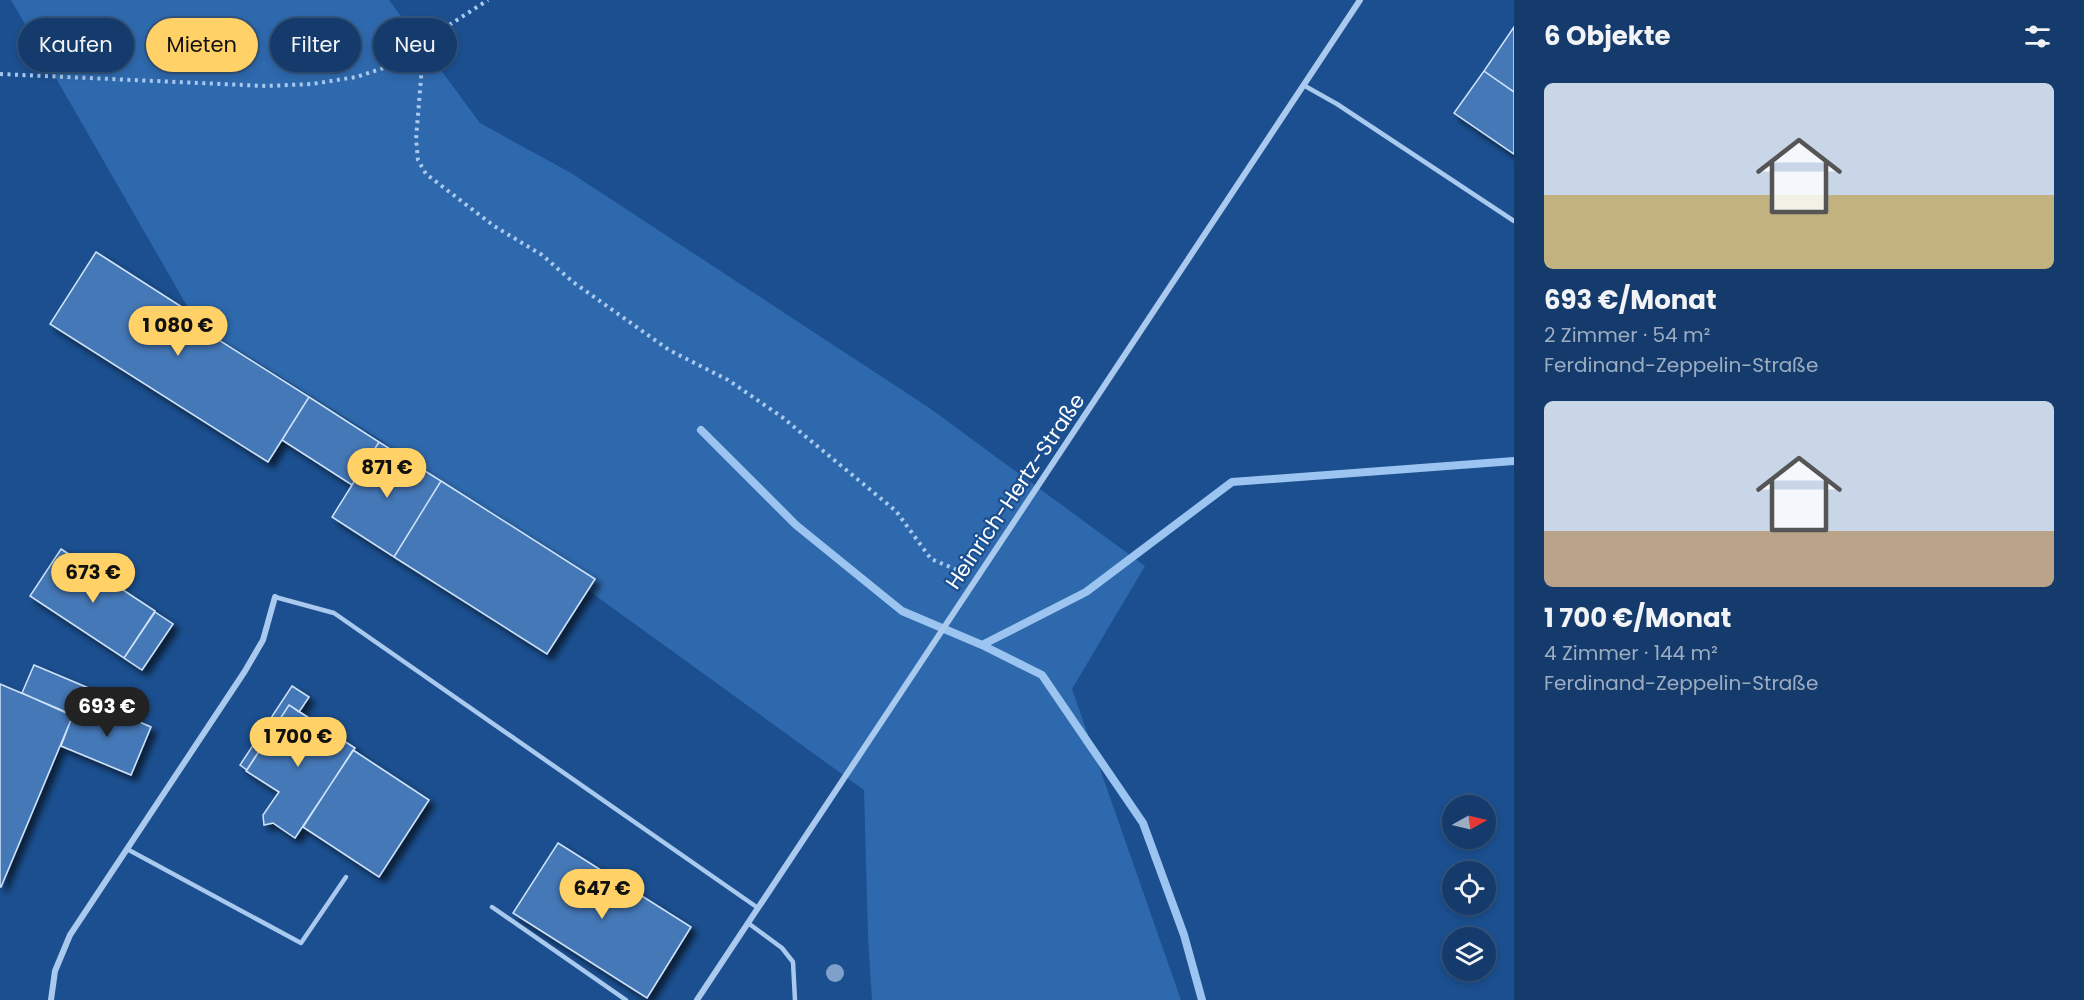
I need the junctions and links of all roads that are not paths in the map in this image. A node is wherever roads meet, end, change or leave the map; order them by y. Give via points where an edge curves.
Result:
1 (1360, 0) edge
2 (1305, 86) junction
3 (1514, 221) edge
4 (275, 597) joint
5 (127, 849) junction
6 (346, 877) dead end
7 (492, 907) dead end
8 (758, 908) junction
9 (748, 923) junction
10 (51, 1000) edge
11 (626, 1000) edge
12 (698, 1000) edge
13 (795, 1000) edge

1 - 2 street, Heinrich-Hertz-Straße
2 - 3 lane
2 - 8 street, Heinrich-Hertz-Straße
4 - 5 street via 263,640
4 - 8 lane via 334,613
5 - 6 lane via 301,943
5 - 10 street via 70,935 55,971
7 - 11 lane
8 - 9 street, Heinrich-Hertz-Straße
9 - 12 street, Heinrich-Hertz-Straße
9 - 13 lane via 782,948 793,962

